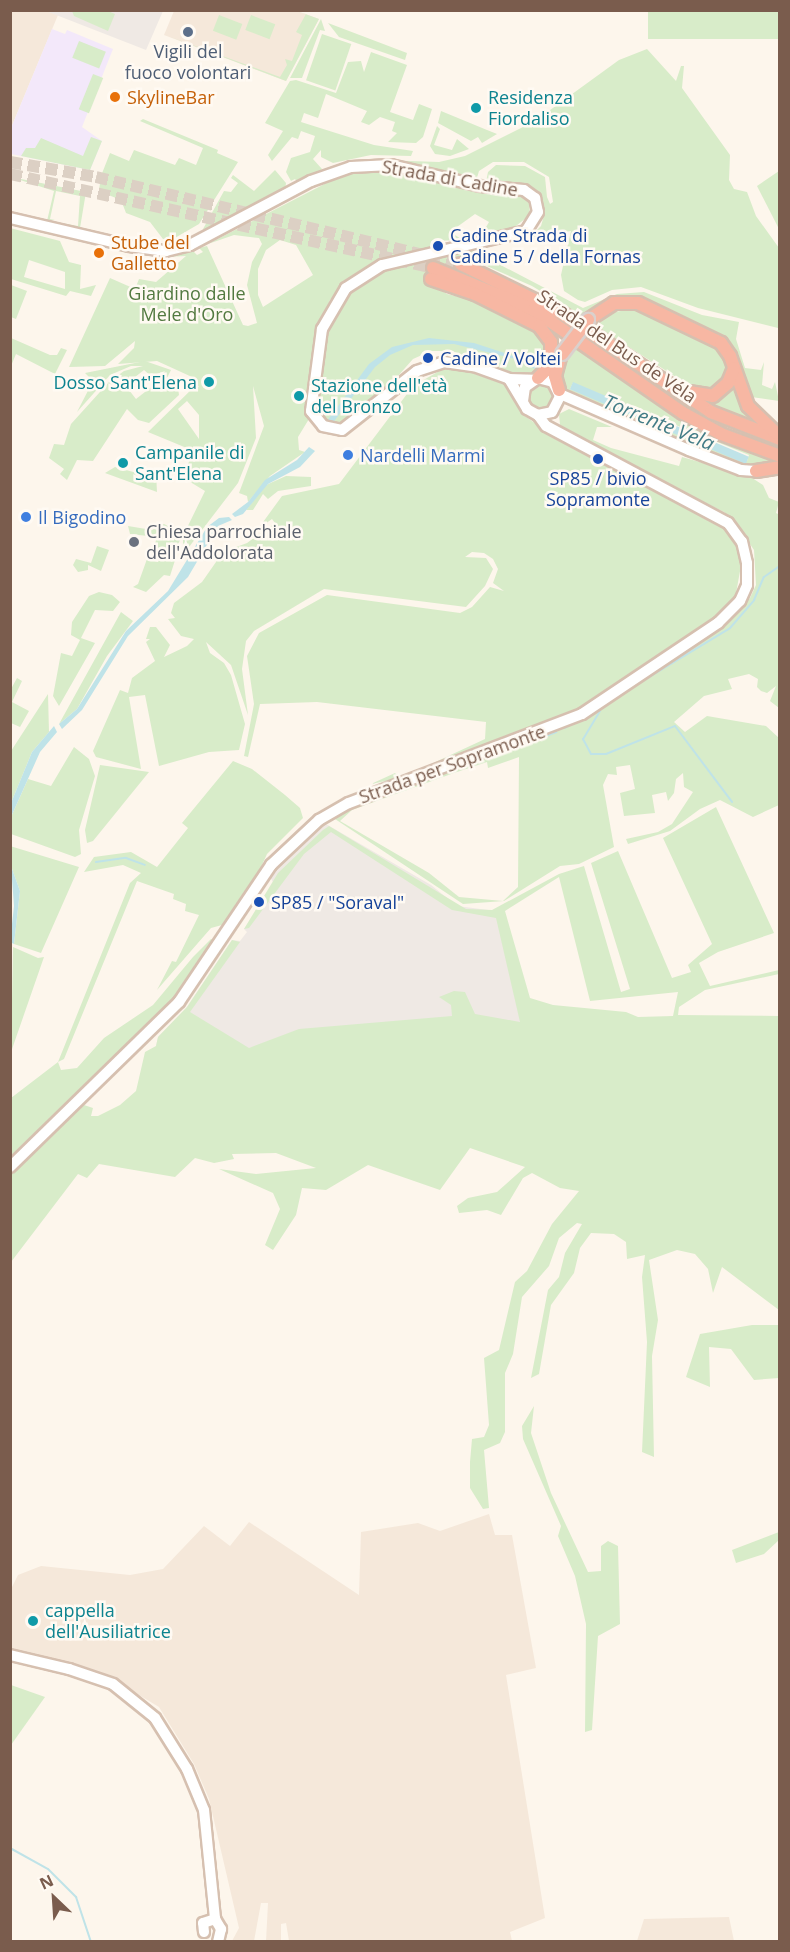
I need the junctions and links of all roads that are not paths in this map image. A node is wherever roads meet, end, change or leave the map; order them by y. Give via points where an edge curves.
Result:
1 (10, 218) edge
2 (461, 264) tunnel mouth
3 (616, 349) junction
4 (562, 354) junction
5 (551, 364) junction
6 (734, 369) junction
7 (509, 379) junction
8 (536, 379) junction
9 (559, 392) junction
10 (523, 401) junction
11 (576, 404) junction
12 (554, 410) junction
13 (538, 415) junction
14 (559, 433) junction
15 (780, 437) edge
16 (780, 456) edge
17 (780, 467) edge
18 (756, 471) joint
19 (10, 1167) edge
20 (10, 1655) edge
21 (215, 1919) junction
22 (201, 1937) edge
23 (218, 1938) edge

1 - 7 main road, Strada di Cadine via 166,251 189,246 311,181 351,167 391,165 457,181 517,188 530,193 538,212 526,231 392,261 370,270 346,288 322,329 311,411 326,428 348,427 417,372 438,363 474,366
2 - 3 highway, Strada del Bus de Véla via 536,299
3 - 6 highway via 701,397 713,396 724,388
3 - 15 highway, Strada del Bus de Véla via 711,412
4 - 5 highway
4 - 6 highway, bridge via 588,320 614,303 638,303 721,343
4 - 9 highway via 555,376
5 - 8 highway
5 - 16 highway, Strada del Bus de Véla via 551,342 539,326 432,274 534,310 682,412 721,434
6 - 15 highway via 748,406
7 - 8 main road, Strada di Cadine
7 - 10 main road
8 - 9 main road via 549,380
8 - 10 main road via 525,387
9 - 11 main road
9 - 12 main road
10 - 13 main road
11 - 12 main road
11 - 18 main road via 741,470
12 - 13 main road
12 - 14 main road
13 - 14 main road, Strada per Sopramonte via 546,426
14 - 19 main road, Strada per Sopramonte via 728,524 742,542 747,563 747,585 740,602 718,623 582,714 349,803 320,820 271,865 179,1002
17 - 18 highway
20 - 21 main road via 113,1684 155,1718 187,1768 204,1810
21 - 22 main road via 203,1923
21 - 23 main road via 221,1924
22 - 23 main road

